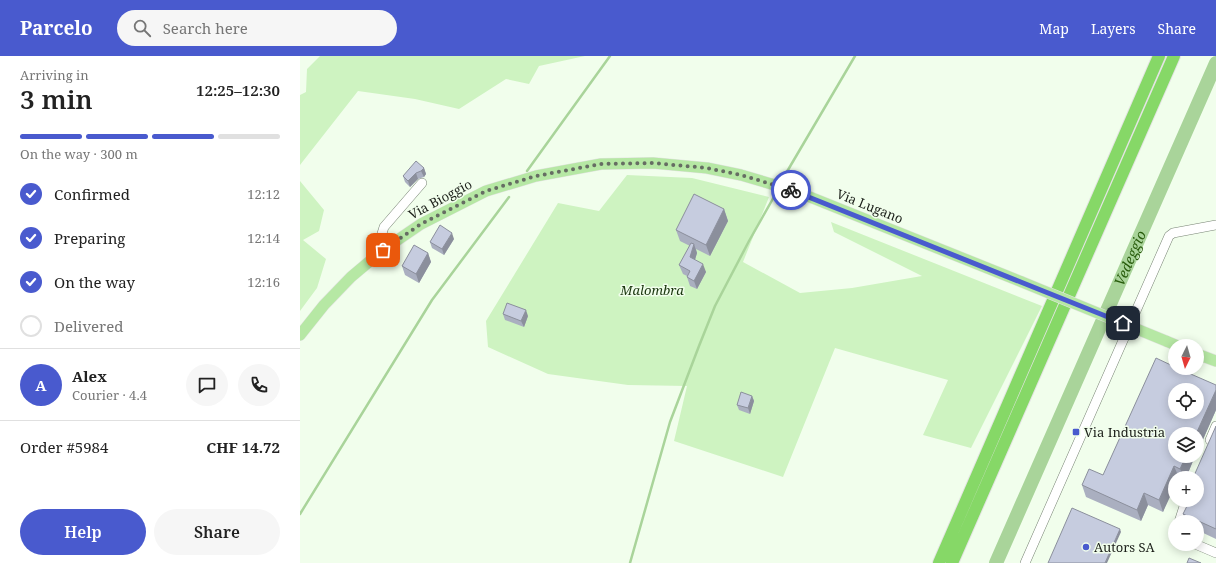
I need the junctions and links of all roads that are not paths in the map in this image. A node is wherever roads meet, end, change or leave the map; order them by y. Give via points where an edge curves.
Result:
1 (1159, 56) edge
2 (1174, 56) edge
3 (536, 176) joint
4 (422, 183) dead end
5 (1216, 225) edge
6 (383, 250) junction
7 (300, 335) edge
8 (1168, 342) edge
9 (1204, 357) edge
10 (1216, 361) edge
11 (1216, 426) edge
12 (1207, 447) edge
13 (1204, 547) edge
14 (1216, 552) edge
15 (939, 563) edge
16 (952, 563) edge
17 (1025, 563) edge

1 - 15 highway
2 - 16 highway
3 - 6 main road, Via Bioggio via 486,191 421,224
3 - 8 main road, Via Lugano, bridge via 601,164 653,163 707,168 741,175 795,191
4 - 6 street via 384,227 380,240
5 - 17 street via 1173,233 1169,236
6 - 7 main road, Via Bioggio via 335,292
9 - 10 main road
11 - 12 street
13 - 14 street

